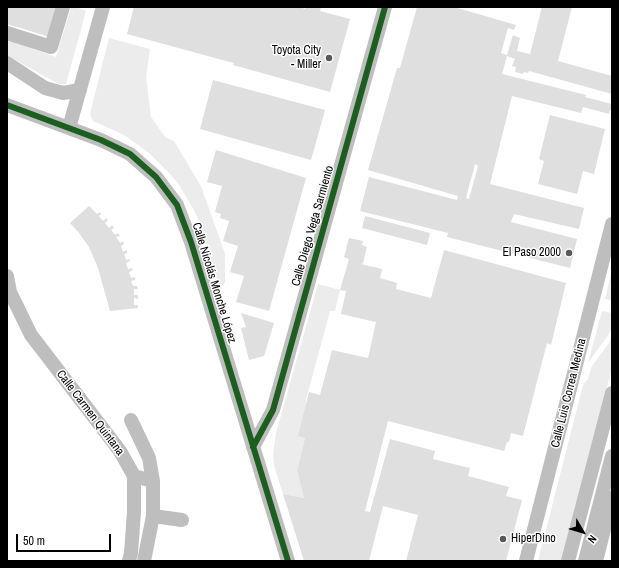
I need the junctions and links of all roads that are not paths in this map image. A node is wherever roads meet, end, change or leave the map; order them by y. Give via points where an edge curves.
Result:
1 (63, 7) edge
2 (103, 7) edge
3 (385, 7) edge
4 (7, 33) edge
5 (7, 63) edge
6 (80, 90) junction
7 (7, 105) edge
8 (69, 128) junction
9 (612, 224) edge
10 (7, 276) edge
11 (9, 290) edge
12 (612, 393) edge
13 (131, 420) dead end
14 (253, 447) junction
15 (612, 456) edge
16 (134, 476) junction
17 (153, 481) junction
18 (612, 498) edge
19 (153, 516) junction
20 (182, 520) dead end
21 (129, 561) edge
22 (144, 561) edge
23 (288, 561) edge
24 (526, 561) edge
25 (568, 561) edge
26 (585, 561) edge
27 (596, 561) edge

1 - 4 street via 51,47
2 - 6 street
3 - 14 street, Calle Diego Vega Sarmiento via 273,410
5 - 6 street via 45,88 63,93
6 - 8 street
7 - 8 street, Calle Nicolás Monche López
8 - 14 street, Calle Nicolás Monche López via 130,154 156,177 177,205 191,242
9 - 24 street, Calle Luis Correa Medina
10 - 11 street, Calle Carmen Quintana
11 - 16 street, Calle Carmen Quintana via 31,336 120,451
12 - 25 street
13 - 17 street via 149,458
14 - 23 street, Calle Nicolás Monche López
15 - 26 street
16 - 17 street
16 - 21 street, Calle Carmen Quintana via 134,512
17 - 19 street
18 - 27 street
19 - 20 street
19 - 22 street

